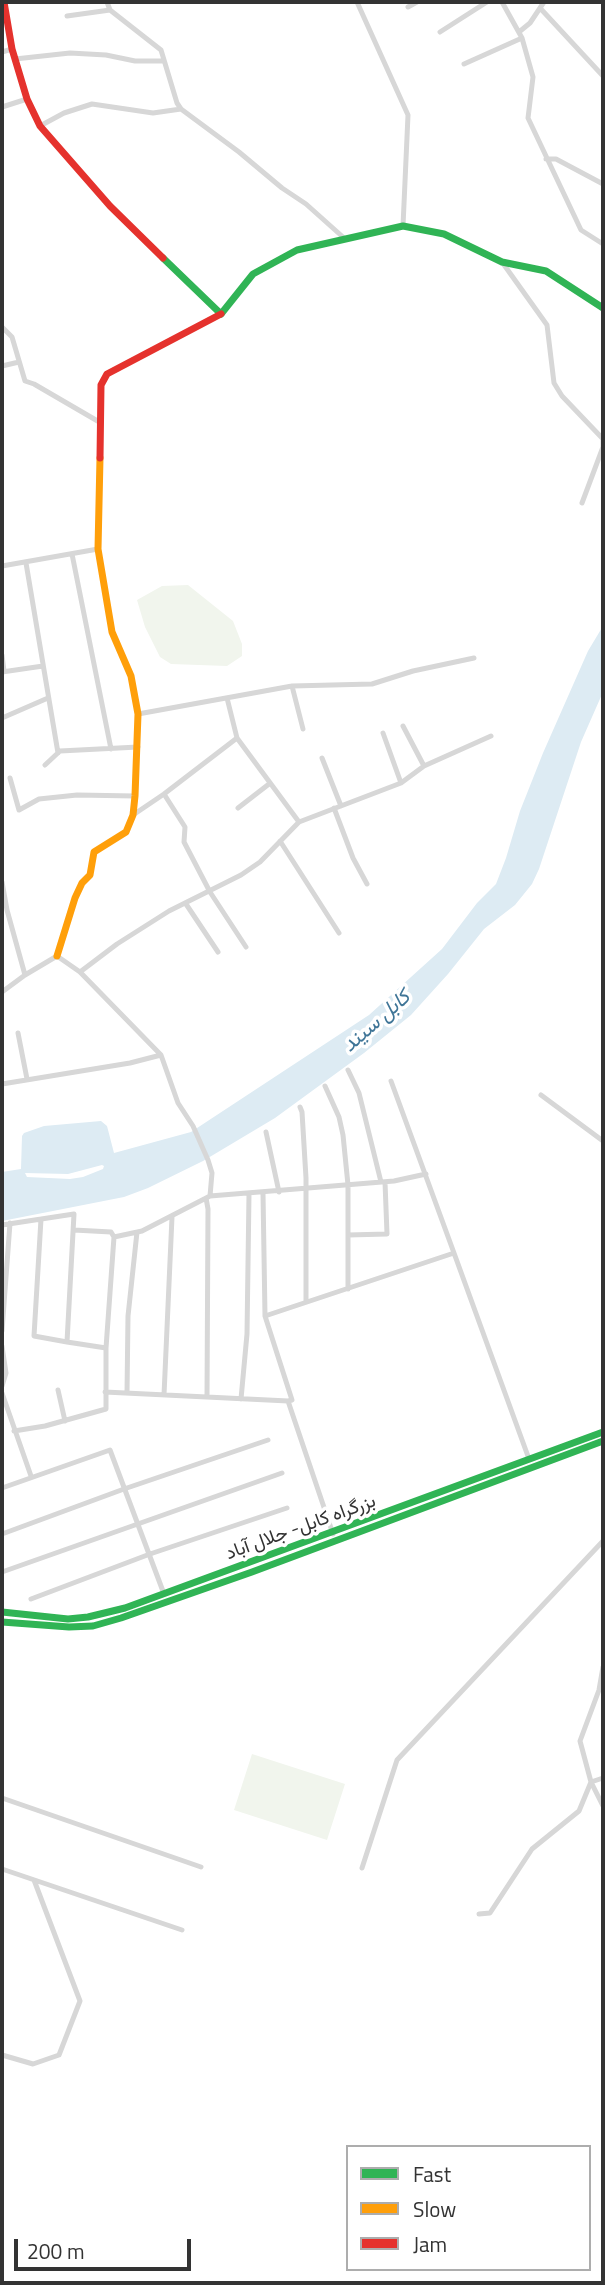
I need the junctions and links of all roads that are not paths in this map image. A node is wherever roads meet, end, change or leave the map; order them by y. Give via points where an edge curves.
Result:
1 (107, 2) edge
2 (357, 2) edge
3 (417, 2) edge
4 (488, 2) edge
5 (502, 2) edge
6 (544, 2) edge
7 (3, 7) edge
8 (408, 7) dead end
9 (540, 8) junction
10 (110, 10) junction
11 (67, 16) dead end
12 (440, 32) dead end
13 (520, 35) junction
14 (12, 49) junction
15 (2, 52) edge
16 (15, 59) junction
17 (163, 61) junction
18 (464, 64) dead end
19 (603, 76) edge
20 (27, 99) junction
21 (2, 107) edge
22 (181, 109) junction
23 (40, 126) junction
24 (546, 159) junction
25 (603, 184) edge
26 (403, 226) junction
27 (344, 238) junction
28 (603, 244) edge
29 (502, 262) junction
30 (603, 307) edge
31 (221, 314) junction
32 (2, 327) edge
33 (19, 362) junction
34 (2, 366) edge
35 (102, 423) junction
36 (603, 447) edge
37 (582, 503) dead end
38 (98, 550) junction
39 (72, 554) junction
40 (26, 563) junction
41 (2, 566) edge
42 (2, 656) edge
43 (474, 659) dead end
44 (43, 666) junction
45 (3, 671) edge
46 (292, 686) junction
47 (48, 698) junction
48 (227, 698) junction
49 (138, 714) junction
50 (2, 718) edge
51 (402, 726) dead end
52 (303, 729) dead end
53 (383, 733) dead end
54 (491, 736) dead end
55 (237, 738) junction
56 (138, 747) junction
57 (111, 749) junction
58 (58, 753) junction
59 (322, 758) dead end
60 (45, 765) dead end
61 (424, 766) junction
62 (10, 778) dead end
63 (401, 783) junction
64 (269, 784) junction
65 (164, 794) junction
66 (135, 796) junction
67 (338, 807) junction
68 (238, 808) dead end
69 (133, 815) junction
70 (299, 822) junction
71 (280, 841) junction
72 (2, 881) edge
73 (367, 884) dead end
74 (210, 892) junction
75 (186, 904) junction
76 (4, 911) edge
77 (339, 933) dead end
78 (246, 947) dead end
79 (218, 952) dead end
80 (57, 956) junction
81 (80, 972) junction
82 (25, 975) junction
83 (2, 992) edge
84 (18, 1033) dead end
85 (161, 1055) junction
86 (348, 1070) dead end
87 (27, 1079) junction
88 (391, 1082) dead end
89 (2, 1084) edge
90 (325, 1087) dead end
91 (541, 1095) dead end
92 (299, 1107) dead end
93 (266, 1132) dead end
94 (603, 1141) edge
95 (425, 1174) junction
96 (383, 1182) junction
97 (348, 1185) junction
98 (306, 1188) junction
99 (279, 1192) junction
100 (263, 1193) junction
101 (249, 1194) junction
102 (208, 1197) junction
103 (172, 1217) junction
104 (41, 1219) junction
105 (10, 1223) junction
106 (2, 1225) edge
107 (74, 1230) junction
108 (137, 1232) junction
109 (348, 1235) junction
110 (114, 1237) junction
111 (454, 1253) junction
112 (348, 1289) junction
113 (306, 1302) junction
114 (265, 1316) junction
115 (2, 1331) edge
116 (67, 1342) junction
117 (2, 1346) edge
118 (106, 1348) junction
119 (2, 1385) edge
120 (58, 1390) dead end
121 (105, 1392) junction
122 (127, 1392) junction
123 (2, 1393) edge
124 (164, 1395) junction
125 (207, 1398) junction
126 (241, 1399) junction
127 (288, 1401) junction
128 (65, 1421) junction
129 (13, 1430) junction
130 (603, 1432) edge
131 (268, 1440) dead end
132 (603, 1441) edge
133 (529, 1459) junction
134 (282, 1473) dead end
135 (31, 1476) junction
136 (2, 1488) edge
137 (124, 1489) junction
138 (287, 1508) dead end
139 (137, 1523) junction
140 (2, 1534) edge
141 (334, 1536) junction
142 (603, 1541) edge
143 (150, 1554) junction
144 (2, 1572) edge
145 (164, 1594) junction
146 (31, 1599) dead end
147 (2, 1612) edge
148 (2, 1622) edge
149 (603, 1667) edge
150 (603, 1778) edge
151 (591, 1782) junction
152 (2, 1798) edge
153 (603, 1806) edge
154 (201, 1867) dead end
155 (2, 1868) edge
156 (362, 1868) dead end
157 (34, 1880) junction
158 (479, 1914) dead end
159 (182, 1930) dead end
160 (2, 2055) edge

1 - 10 street
2 - 26 street via 408,115
3 - 8 street
4 - 12 street
5 - 13 street
6 - 9 street
7 - 14 main road
9 - 13 street
9 - 19 street
10 - 11 street
10 - 17 street via 160,50
13 - 18 street
13 - 24 street via 533,77 528,118
14 - 15 street
14 - 16 main road
16 - 17 street via 70,53
16 - 20 main road
17 - 22 street
20 - 21 street
20 - 23 main road
22 - 23 street via 153,113 92,104
22 - 27 street
23 - 31 main road via 110,206
24 - 25 street via 556,159
24 - 28 street via 581,230
26 - 27 main road
26 - 29 main road via 444,234
27 - 31 main road via 297,250 253,274
29 - 30 main road via 546,271
29 - 36 street via 547,325 554,383 603,439
31 - 35 main road via 107,374 101,385
32 - 33 street via 10,333
33 - 34 street
33 - 35 street via 25,381
35 - 38 main road
36 - 37 street
38 - 39 street
38 - 49 main road via 111,632 131,676
39 - 40 street
39 - 57 street
40 - 41 street
40 - 44 street
42 - 45 street
43 - 46 street via 372,684
44 - 45 street
44 - 47 street
46 - 48 street
46 - 52 street
47 - 50 street
47 - 58 street
48 - 49 street
48 - 55 street
49 - 56 main road
51 - 61 street
53 - 63 street
54 - 61 street
55 - 64 street
55 - 65 street
56 - 57 street
56 - 66 main road
57 - 58 street
58 - 60 street
59 - 67 street
61 - 63 street
62 - 66 street via 19,810 39,799
63 - 67 street
64 - 68 street
64 - 70 street
65 - 69 street
65 - 74 street via 185,828 184,842
66 - 69 main road
67 - 70 street
67 - 73 street via 353,858
69 - 80 main road via 126,832 94,852 90,875 75,898
70 - 71 street
71 - 74 street via 241,876
71 - 77 street
72 - 76 street
74 - 75 street
74 - 78 street
75 - 79 street
75 - 81 street via 117,944
76 - 82 street
80 - 81 street
80 - 82 street
81 - 85 street
82 - 83 street
84 - 87 street
85 - 87 street
85 - 102 street via 178,1103 208,1160 212,1173
86 - 96 street via 359,1093
87 - 89 street
88 - 95 street
90 - 97 street via 344,1135
91 - 94 street
92 - 98 street
93 - 99 street
95 - 96 street
95 - 111 street
96 - 97 street
96 - 109 street via 387,1234
97 - 98 street
97 - 109 street
98 - 99 street
98 - 113 street
99 - 100 street
100 - 101 street
100 - 114 street
101 - 102 street
101 - 126 street
102 - 103 street
102 - 125 street
103 - 108 street
103 - 124 street
104 - 105 street
104 - 107 street via 74,1214
104 - 116 street via 34,1336
105 - 106 street
105 - 115 street
107 - 110 street via 111,1232
107 - 116 street
108 - 110 street
108 - 122 street via 128,1316
109 - 112 street
110 - 118 street
111 - 112 street
111 - 133 street
112 - 113 street
113 - 114 street
114 - 127 street via 292,1400
116 - 118 street
117 - 119 street via 6,1373
118 - 121 street
120 - 128 street
121 - 122 street
121 - 128 street via 106,1409
122 - 124 street
123 - 129 street
124 - 125 street
125 - 126 street
126 - 127 street
127 - 141 street
128 - 129 street
129 - 135 street
130 - 133 main road, بزرگراه کابل- جلال آباد
131 - 137 street
132 - 141 main road, بزرگراه کابل- جلال آباد
133 - 141 main road, بزرگراه کابل- جلال آباد
134 - 139 street
135 - 136 street
135 - 137 street via 110,1450
137 - 139 street
137 - 140 street
138 - 143 street
139 - 143 street
139 - 144 street
141 - 145 main road, بزرگراه کابل- جلال آباد
141 - 148 main road, بزرگراه کابل- جلال آباد via 165,1604 93,1626
142 - 156 street via 397,1760
143 - 145 street
143 - 146 street
145 - 147 main road, بزرگراه کابل- جلال آباد via 88,1617
149 - 151 street via 580,1741
150 - 151 street
151 - 153 street
151 - 158 street via 579,1811 532,1849 490,1913
152 - 154 street
155 - 157 street
157 - 159 street
157 - 160 street via 80,2001 59,2055 33,2064

